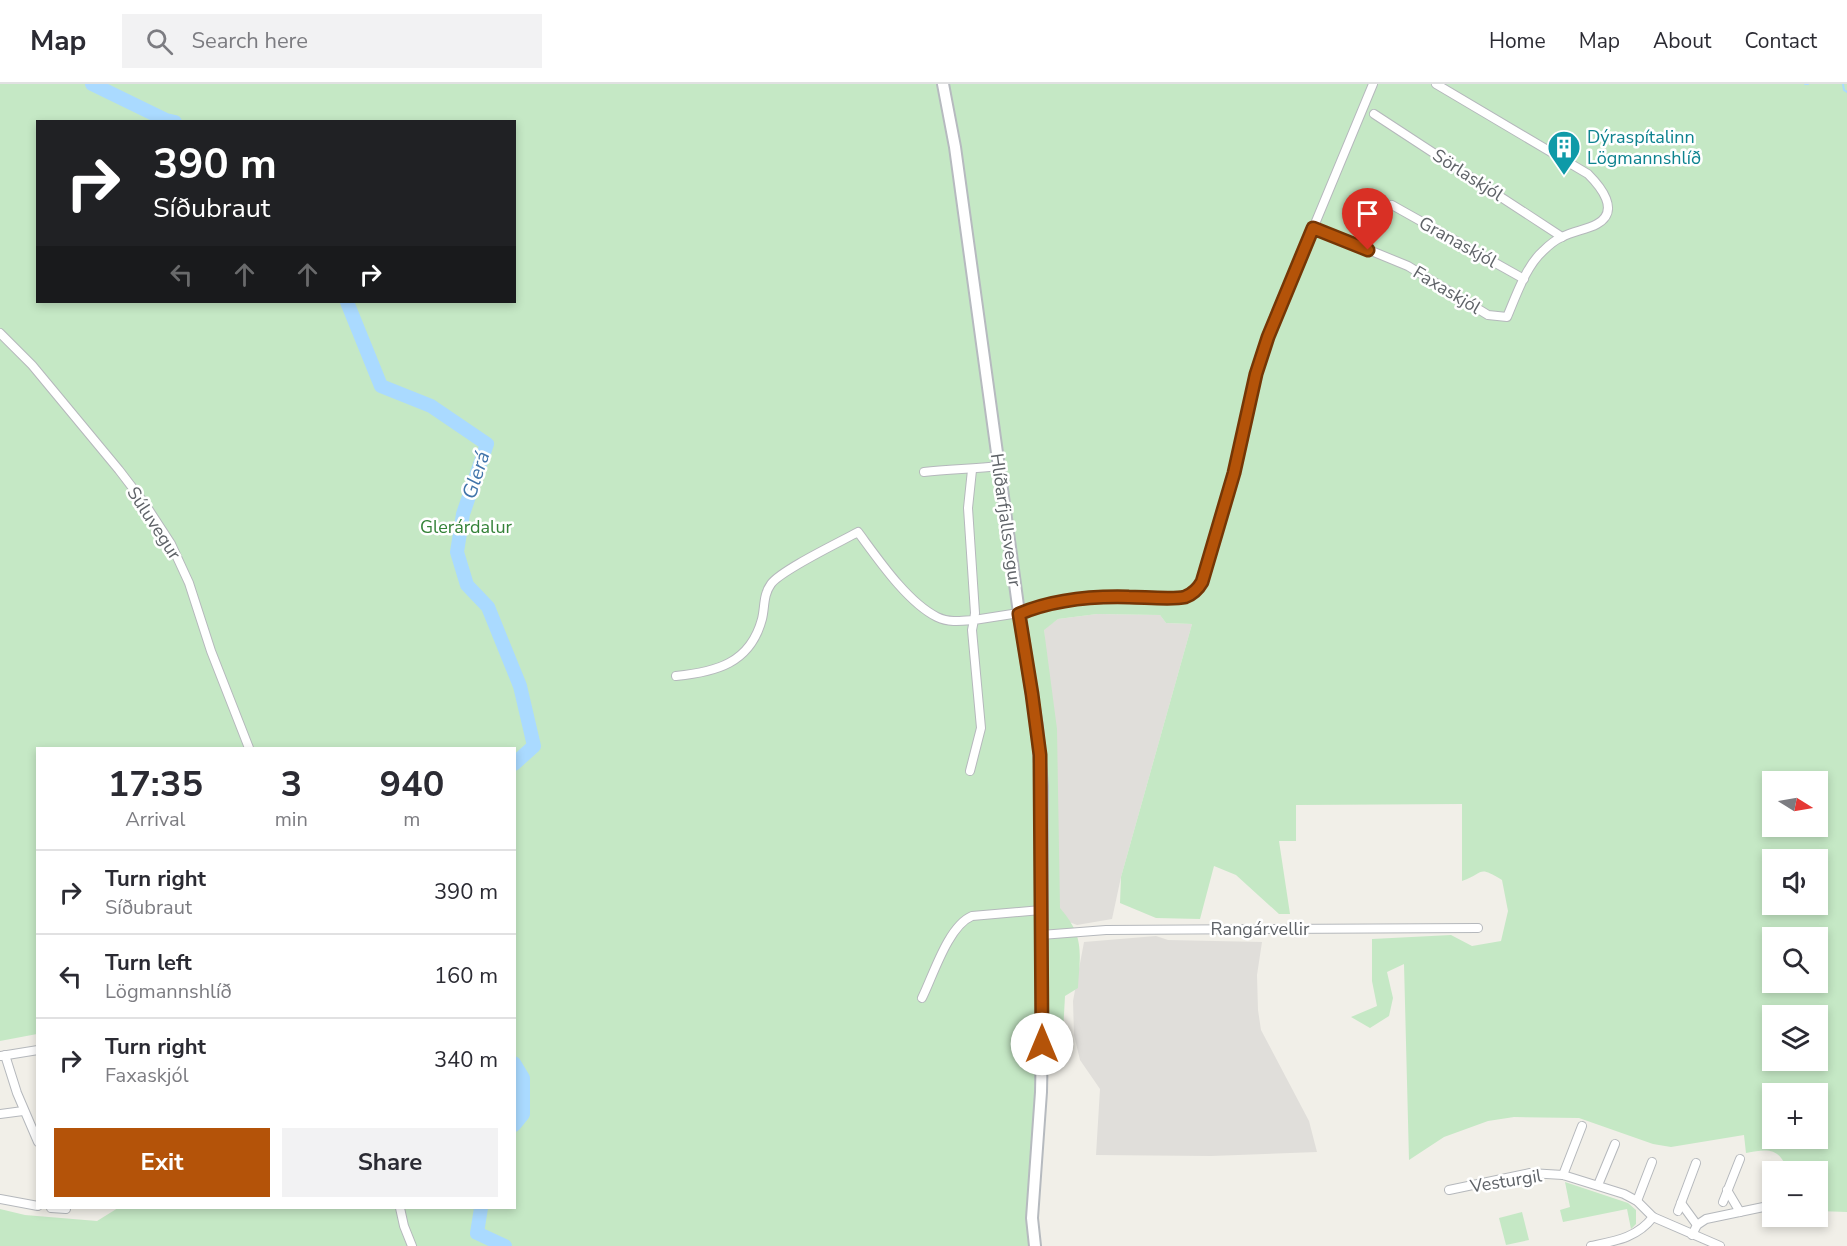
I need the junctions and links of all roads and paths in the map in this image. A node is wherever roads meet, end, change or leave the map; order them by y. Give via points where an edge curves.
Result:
1 (943, 84) edge
2 (1373, 84) edge
3 (1436, 84) edge
4 (1374, 114) dead end
5 (1392, 205) dead end
6 (1313, 228) junction
7 (1562, 237) junction
8 (1524, 279) junction
9 (0, 333) edge
10 (999, 466) junction
11 (972, 470) junction
12 (924, 472) dead end
13 (1019, 614) junction
14 (974, 620) junction
15 (676, 676) dead end
16 (249, 747) edge
17 (970, 771) dead end
18 (1041, 910) junction
19 (1478, 928) dead end
20 (1041, 935) junction
21 (922, 998) dead end
22 (36, 1050) edge
23 (2, 1055) edge
24 (23, 1111) junction
25 (0, 1114) edge
26 (1582, 1126) dead end
27 (36, 1138) edge
28 (1615, 1144) dead end
29 (1740, 1159) dead end
30 (1652, 1162) dead end
31 (1696, 1162) dead end
32 (1563, 1175) junction
33 (1598, 1185) junction
34 (1449, 1190) dead end
35 (1727, 1190) junction
36 (0, 1200) edge
37 (1637, 1201) junction
38 (1723, 1202) dead end
39 (1681, 1203) junction
40 (36, 1206) edge
41 (1762, 1207) edge
42 (400, 1209) edge
43 (1678, 1211) dead end
44 (1740, 1212) junction
45 (1653, 1217) junction
46 (1697, 1225) junction
47 (1692, 1234) junction
48 (412, 1246) edge
49 (1035, 1246) edge
50 (1591, 1246) edge
51 (1720, 1246) edge

1 - 10 main road, Hlíðarfjallsvegur
2 - 6 street
3 - 7 street, Faxaskjól via 1588,174 1604,192 1608,212 1603,220
4 - 7 street, Sörlaskjól
5 - 8 street, Granaskjól
6 - 8 street, Faxaskjól via 1408,266 1488,315 1507,317
6 - 13 street via 1256,374 1234,473 1204,576 1196,591 1182,597 1113,597 1051,604
7 - 8 street, Faxaskjól via 1541,252
9 - 16 street, Súluvegur via 32,365 119,470 171,544
10 - 11 street
10 - 13 main road, Hlíðarfjallsvegur
11 - 12 street
11 - 14 street via 968,508
13 - 14 street
13 - 18 main road, Hlíðarfjallsvegur via 1040,755
14 - 15 street via 938,618 924,608 892,578 858,532 774,580 765,594 758,630 740,655 712,671
14 - 17 street via 981,728
18 - 20 main road, Hlíðarfjallsvegur
18 - 21 street via 972,916 962,921
19 - 20 street, Rangárvellir via 1106,930
20 - 49 main road, Hlíðarfjallsvegur via 1041,1092 1032,1218
22 - 23 street
23 - 24 street
24 - 25 street
24 - 27 street
26 - 32 street, Vesturgil
28 - 33 street
29 - 35 street
30 - 37 street
31 - 39 street
32 - 33 street, Vesturgil
32 - 34 street, Vesturgil via 1530,1173
33 - 37 street, Vesturgil
35 - 38 street
35 - 44 street
36 - 40 street
37 - 45 street, Vesturgil
39 - 43 street
39 - 46 street
41 - 44 street
42 - 48 street
44 - 46 street via 1706,1219
45 - 47 street, Vesturgil
45 - 50 street via 1634,1234
46 - 47 street
47 - 51 street, Vesturgil

